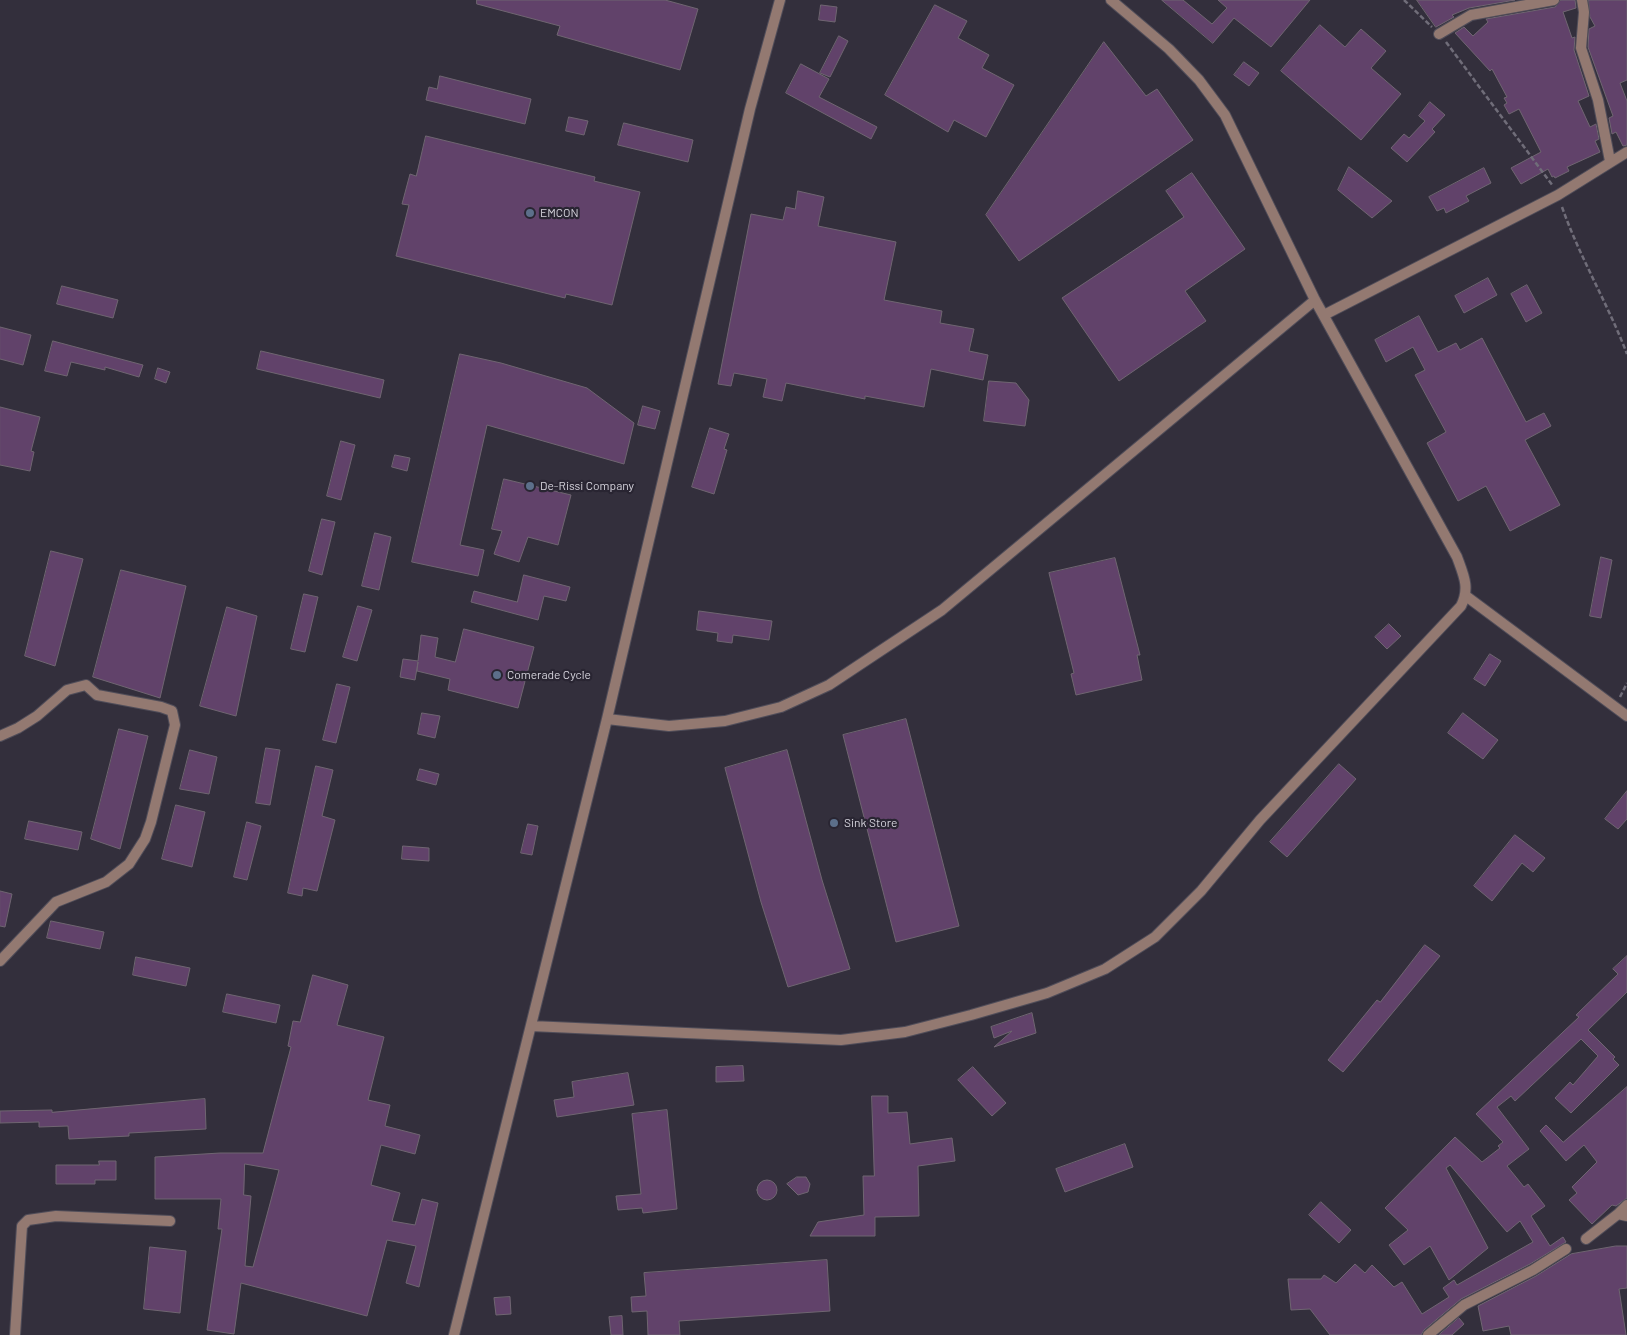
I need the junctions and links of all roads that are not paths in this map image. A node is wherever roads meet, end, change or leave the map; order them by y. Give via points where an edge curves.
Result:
1 (780, 0) edge
2 (1111, 0) edge
3 (1554, 0) edge
4 (1582, 0) edge
5 (1439, 34) road end
6 (1627, 152) edge
7 (1610, 161) junction
8 (1315, 300) junction
9 (1324, 315) junction
10 (1466, 596) junction
11 (1627, 716) edge
12 (607, 719) junction
13 (0, 736) edge
14 (0, 961) edge
15 (531, 1026) junction
16 (1627, 1205) edge
17 (1622, 1215) edge
18 (170, 1221) dead end
19 (1586, 1239) dead end
20 (1566, 1249) dead end
21 (15, 1335) edge
22 (454, 1335) edge
23 (1428, 1335) edge

1 - 12 street via 747,119
2 - 8 street via 1169,49 1226,115
3 - 5 street via 1471,15
4 - 7 street via 1581,48 1598,100
6 - 7 street
7 - 9 street via 1558,195
8 - 9 street
8 - 12 street via 942,610 829,685 781,707 725,721 668,726
9 - 10 street via 1457,558 1467,582
10 - 11 street
10 - 15 street via 1461,606 1260,820 1201,891 1155,937 1105,969 1047,993 971,1015 906,1032 841,1040
12 - 15 street
13 - 14 street via 37,716 68,690 86,685 97,695 172,711 175,726 151,822 145,839 129,864 106,882 56,902
15 - 22 street
16 - 17 street
17 - 19 street
18 - 21 street via 56,1216 28,1220 22,1226
20 - 23 street via 1533,1270 1464,1305

